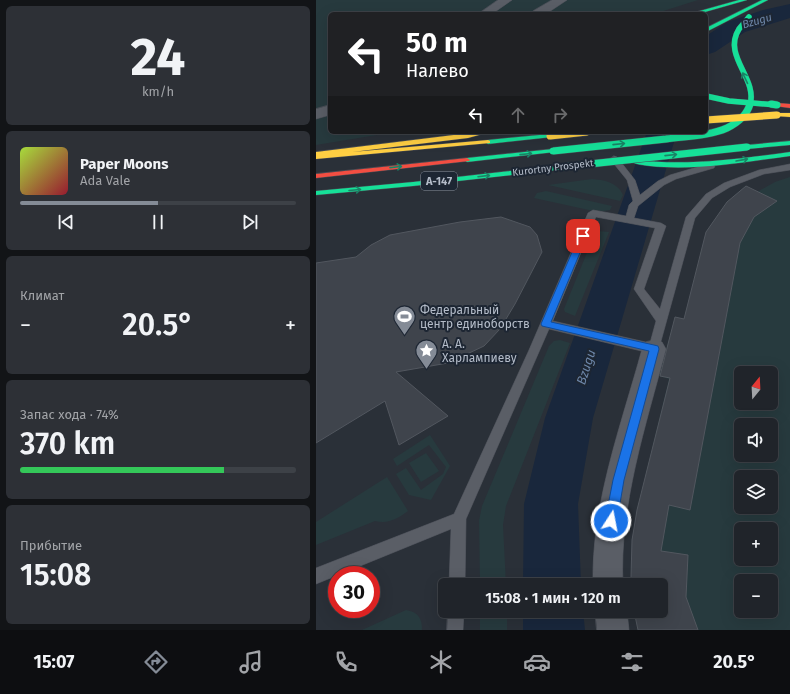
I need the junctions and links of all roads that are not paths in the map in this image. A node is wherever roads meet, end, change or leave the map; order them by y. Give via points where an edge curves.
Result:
1 (506, 0) edge
2 (561, 0) edge
3 (745, 0) edge
4 (750, 0) edge
5 (766, 0) edge
6 (770, 0) edge
7 (487, 12) edge
8 (540, 12) edge
9 (700, 12) edge
10 (708, 17) edge
11 (708, 29) edge
12 (708, 97) edge
13 (790, 106) edge
14 (328, 111) edge
15 (316, 114) edge
16 (790, 115) edge
17 (708, 120) edge
18 (708, 132) edge
19 (478, 134) edge
20 (568, 134) edge
21 (575, 134) edge
22 (698, 134) edge
23 (790, 143) edge
24 (790, 154) edge
25 (316, 155) edge
26 (612, 158) junction
27 (716, 164) junction
28 (790, 167) edge
29 (316, 176) edge
30 (316, 193) edge
31 (638, 201) junction
32 (629, 220) junction
33 (662, 320) junction
34 (546, 324) junction
35 (654, 349) junction
36 (459, 519) junction
37 (316, 576) edge
38 (456, 578) edge
39 (607, 578) edge
40 (456, 618) edge
41 (612, 618) edge
42 (455, 630) edge
43 (613, 630) edge

1 - 7 street
2 - 8 street
3 - 9 main road
4 - 10 main road
5 - 11 main road
18 -> 6 main road, А-147, bridge via 736,122 752,105 751,89 737,58 734,38 749,17 768,5
12 - 13 main road, bridge via 729,102
14 - 15 street
16 - 17 main road, bridge
19 - 25 main road
20 - 25 main road, bridge via 394,151
21 - 26 main road via 586,145
29 -> 22 main road, А-147, bridge
30 -> 23 main road, Kurortny Prospekt / А-147, bridge
27 -> 24 main road
26 - 27 main road, bridge via 639,163
26 - 31 lane via 631,180
27 - 31 lane via 672,177
28 - 33 lane via 762,172 727,184 709,196 691,217
31 - 32 lane
32 - 33 lane via 661,226 639,289
32 - 34 lane via 593,213
33 - 35 lane
34 - 35 lane
34 - 36 lane
35 - 39 street via 619,480 606,563
36 - 37 lane
36 - 38 lane
40 - 42 lane
41 - 43 street

